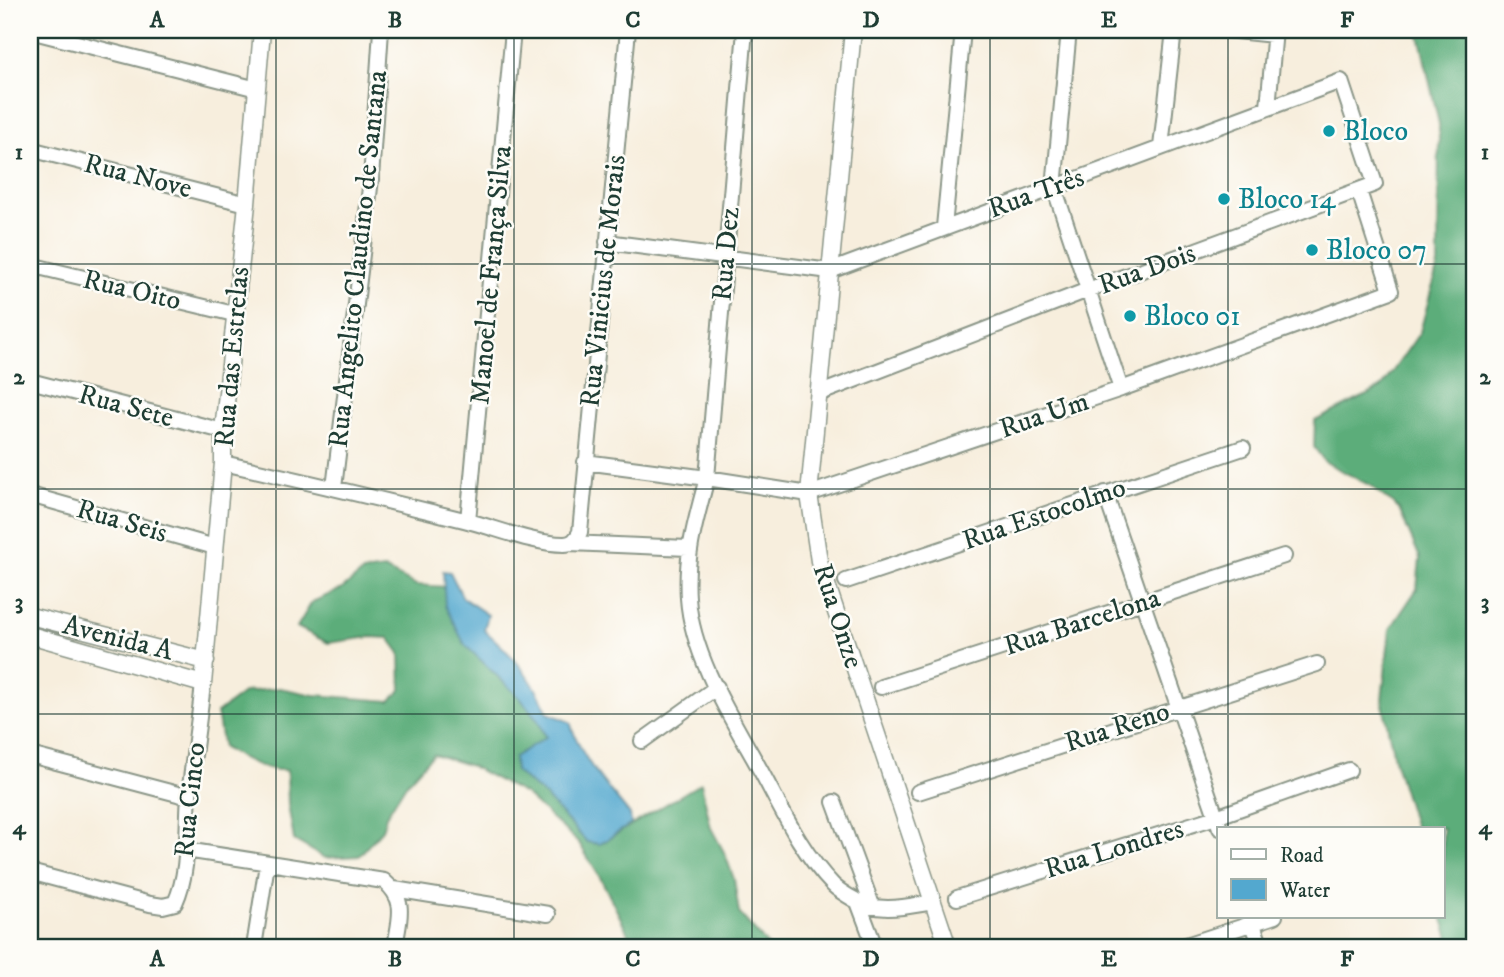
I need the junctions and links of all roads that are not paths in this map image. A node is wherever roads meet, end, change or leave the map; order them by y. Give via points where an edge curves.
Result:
1 (262, 30) edge
2 (381, 30) edge
3 (513, 30) edge
4 (628, 30) edge
5 (745, 30) edge
6 (853, 30) edge
7 (963, 30) edge
8 (1069, 30) edge
9 (1174, 30) edge
10 (1226, 30) edge
11 (30, 31) edge
12 (1274, 32) edge
13 (257, 89) junction
14 (1268, 107) junction
15 (1161, 147) junction
16 (30, 149) edge
17 (1054, 187) junction
18 (1359, 191) junction
19 (247, 204) junction
20 (944, 227) junction
21 (607, 242) junction
22 (726, 258) junction
23 (30, 265) edge
24 (830, 271) junction
25 (1088, 290) junction
26 (234, 314) junction
27 (30, 381) edge
28 (1121, 389) junction
29 (818, 394) junction
30 (223, 431) junction
31 (1243, 448) dead end
32 (585, 462) junction
33 (223, 463) junction
34 (707, 478) junction
35 (334, 488) junction
36 (1105, 493) junction
37 (809, 494) junction
38 (30, 495) edge
39 (468, 521) junction
40 (575, 538) junction
41 (215, 547) junction
42 (688, 548) junction
43 (1284, 556) dead end
44 (846, 581) dead end
45 (1142, 602) junction
46 (30, 615) edge
47 (30, 635) edge
48 (205, 661) junction
49 (1317, 664) dead end
50 (203, 684) junction
51 (717, 687) junction
52 (881, 687) dead end
53 (1178, 707) junction
54 (642, 741) dead end
55 (30, 755) edge
56 (1349, 770) dead end
57 (918, 792) dead end
58 (189, 797) junction
59 (834, 802) dead end
60 (1218, 823) edge
61 (186, 850) junction
62 (267, 864) junction
63 (30, 872) edge
64 (394, 890) junction
65 (957, 898) dead end
66 (933, 902) junction
67 (865, 904) junction
68 (548, 914) dead end
69 (1252, 919) edge
70 (254, 947) edge
71 (395, 947) edge
72 (874, 947) edge
73 (948, 947) edge
74 (1180, 947) edge
75 (1261, 947) edge

1 - 13 street, Rua das Estrelas
2 - 35 street, Rua Angelito Claudino de Santana via 371,179
3 - 39 street, Manoel de França Silva
4 - 21 street, Rua Vinicius de Morais
5 - 22 street, Rua Dez
6 - 24 street, Rua Onze
7 - 20 street
8 - 17 street
9 - 15 street
10 - 12 street
11 - 13 street
12 - 14 street
13 - 19 street, Rua das Estrelas
14 - 15 street, Rua Três
14 - 18 street, Rua Três via 1341,81 1376,184
15 - 17 street, Rua Três
16 - 19 street, Rua Nove
17 - 20 street, Rua Três
17 - 25 street
18 - 25 street, Rua Dois
18 - 28 street, Rua Um via 1391,291
19 - 26 street, Rua das Estrelas
20 - 24 street, Rua Três
21 - 22 street, Rua Três
21 - 32 street, Rua Vinicius de Morais
22 - 24 street, Rua Três
22 - 34 street, Rua Dez
23 - 26 street, Rua Oito
24 - 29 street, Rua Onze
25 - 28 street
25 - 29 street, Rua Dois
26 - 30 street, Rua das Estrelas
27 - 30 street, Rua Sete
28 - 37 street, Rua Um
29 - 37 street, Rua Onze
30 - 33 street, Rua das Estrelas
31 - 36 street, Rua Estocolmo
32 - 34 street, Rua Um
32 - 40 street, Rua Vinicius de Morais
33 - 35 street
33 - 41 street, Rua das Estrelas
34 - 37 street, Rua Um
34 - 42 street, Rua Dez
35 - 39 street
36 - 44 street, Rua Estocolmo
36 - 45 street
37 - 66 street, Rua Onze via 819,561
38 - 41 street, Rua Seis
39 - 40 street via 544,541
40 - 42 street
41 - 48 street, Rua das Estrelas
42 - 51 street, Rua Dez via 693,627
43 - 45 street, Rua Barcelona
45 - 52 street, Rua Barcelona
45 - 53 street
46 - 48 street, Avenida A
47 - 50 street, Avenida A
48 - 50 street, Rua das Estrelas
49 - 53 street, Rua Reno
50 - 58 street, Rua Cinco
51 - 54 street
51 - 67 street, Rua Dez via 807,852 835,887
53 - 57 street, Rua Reno
53 - 60 street
55 - 58 street
56 - 60 street, Rua Londres
58 - 61 street, Rua Cinco
59 - 67 street
60 - 65 street, Rua Londres
61 - 62 street
61 - 63 street, Rua Cinco via 179,894 175,903 163,906
62 - 64 street via 384,881
62 - 70 street
64 - 68 street
64 - 71 street via 400,900
66 - 67 street via 887,909
66 - 73 street, Rua Onze
67 - 72 street
69 - 74 street
69 - 75 street

